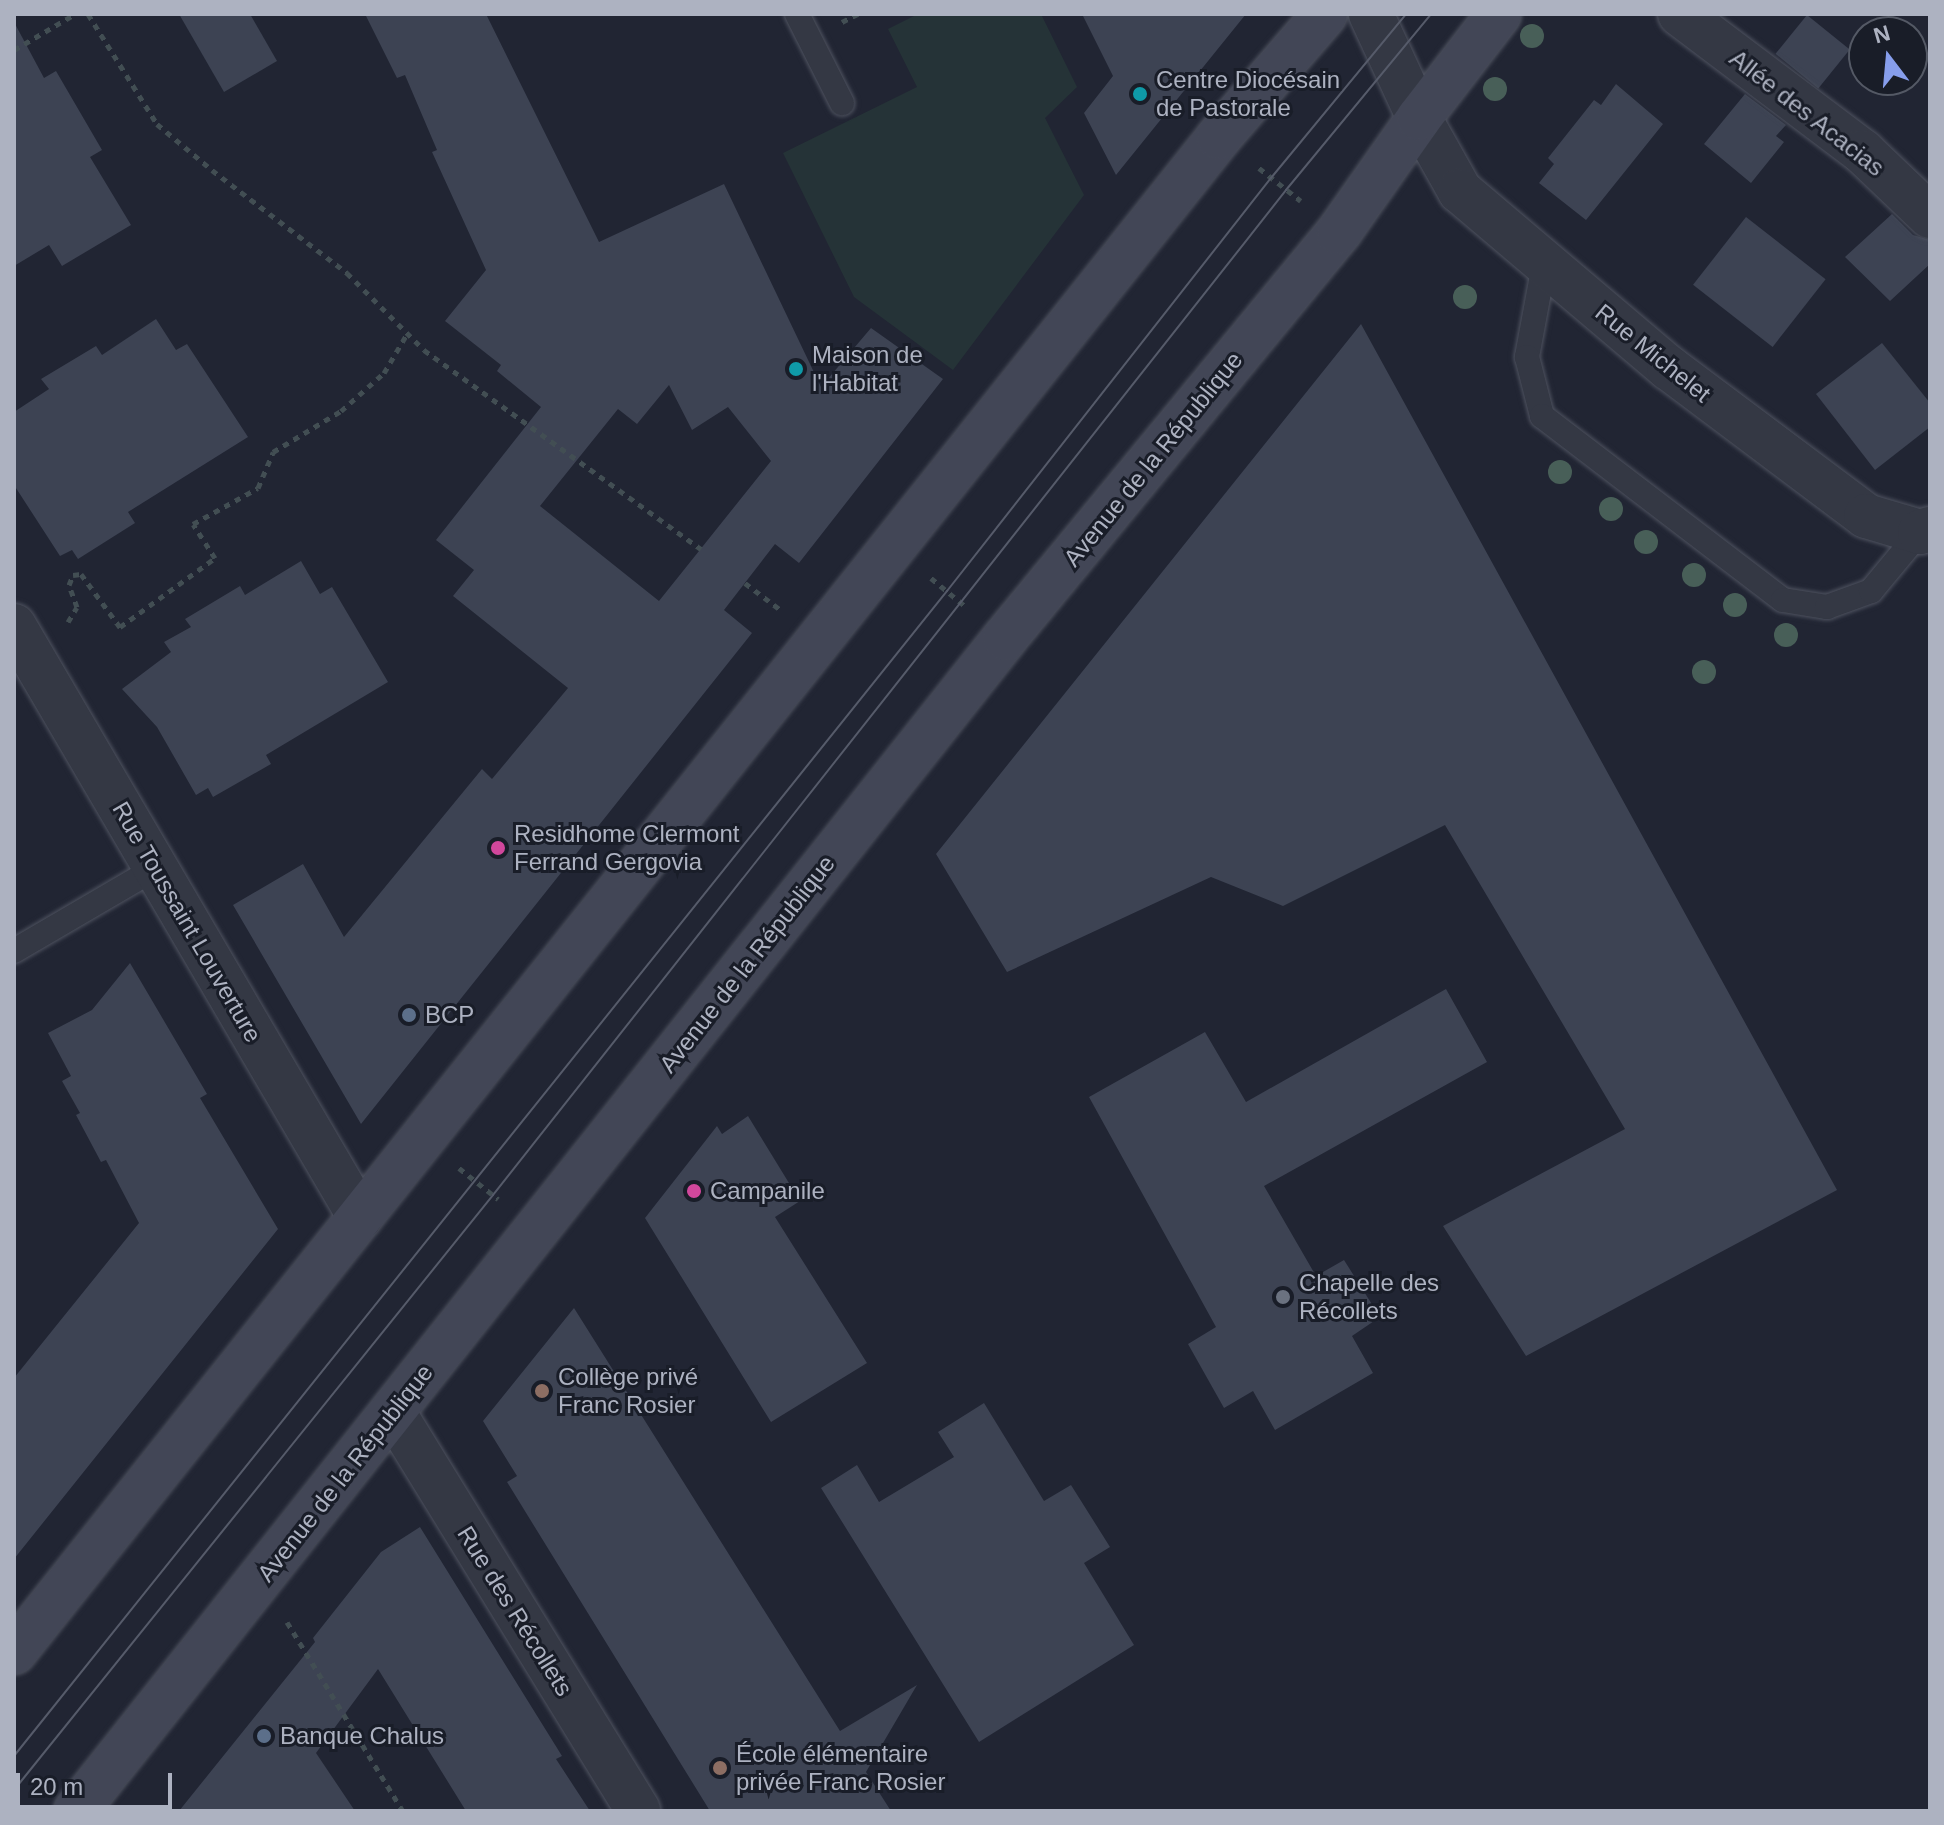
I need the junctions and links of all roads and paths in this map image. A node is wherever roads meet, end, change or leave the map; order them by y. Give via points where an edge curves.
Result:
1 (75, 14) edge
2 (88, 14) edge
3 (797, 14) edge
4 (1325, 14) edge
5 (1371, 14) edge
6 (1499, 14) edge
7 (1680, 14) edge
8 (14, 50) edge
9 (842, 103) dead end
10 (1419, 118) junction
11 (1219, 137) junction
12 (1930, 216) edge
13 (1339, 232) junction
14 (1544, 265) junction
15 (407, 334) junction
16 (1927, 539) edge
17 (893, 547) junction
18 (701, 549) dead end
19 (14, 626) edge
20 (63, 626) dead end
21 (1005, 638) junction
22 (156, 868) junction
23 (14, 951) edge
24 (421, 1138) junction
25 (360, 1217) junction
26 (537, 1229) junction
27 (393, 1412) junction
28 (261, 1580) junction
29 (14, 1652) edge
30 (76, 1811) edge
31 (403, 1811) edge
32 (638, 1811) edge

1 - 8 path
2 - 15 path via 157,124 347,273
3 - 9 lane
4 - 11 main road
5 - 10 street
6 - 10 main road, Avenue de la République
7 - 12 street, Allée des Acacias via 1863,152
10 - 13 main road, Avenue de la République
10 - 14 street, Rue Michelet via 1460,191
11 - 13 path
11 - 17 main road
13 - 21 main road, Avenue de la République
14 - 16 street, Rue Michelet via 1669,368 1866,516
14 - 16 lane via 1527,357 1542,416 1783,600 1827,607 1871,591
15 - 18 path via 501,408
15 - 20 path via 384,373 341,411 273,452 258,488 193,524 215,558 120,627 81,574 73,575 69,585 77,607
17 - 21 path
17 - 24 main road
19 - 22 street, Rue Toussaint Louverture
21 - 26 main road, Avenue de la République
22 - 23 lane
22 - 25 street, Rue Toussaint Louverture
24 - 25 main road
24 - 26 path
25 - 29 main road
26 - 27 main road, Avenue de la République
27 - 28 main road, Avenue de la République
27 - 32 street, Rue des Récollets
28 - 30 main road, Avenue de la République
28 - 31 path

